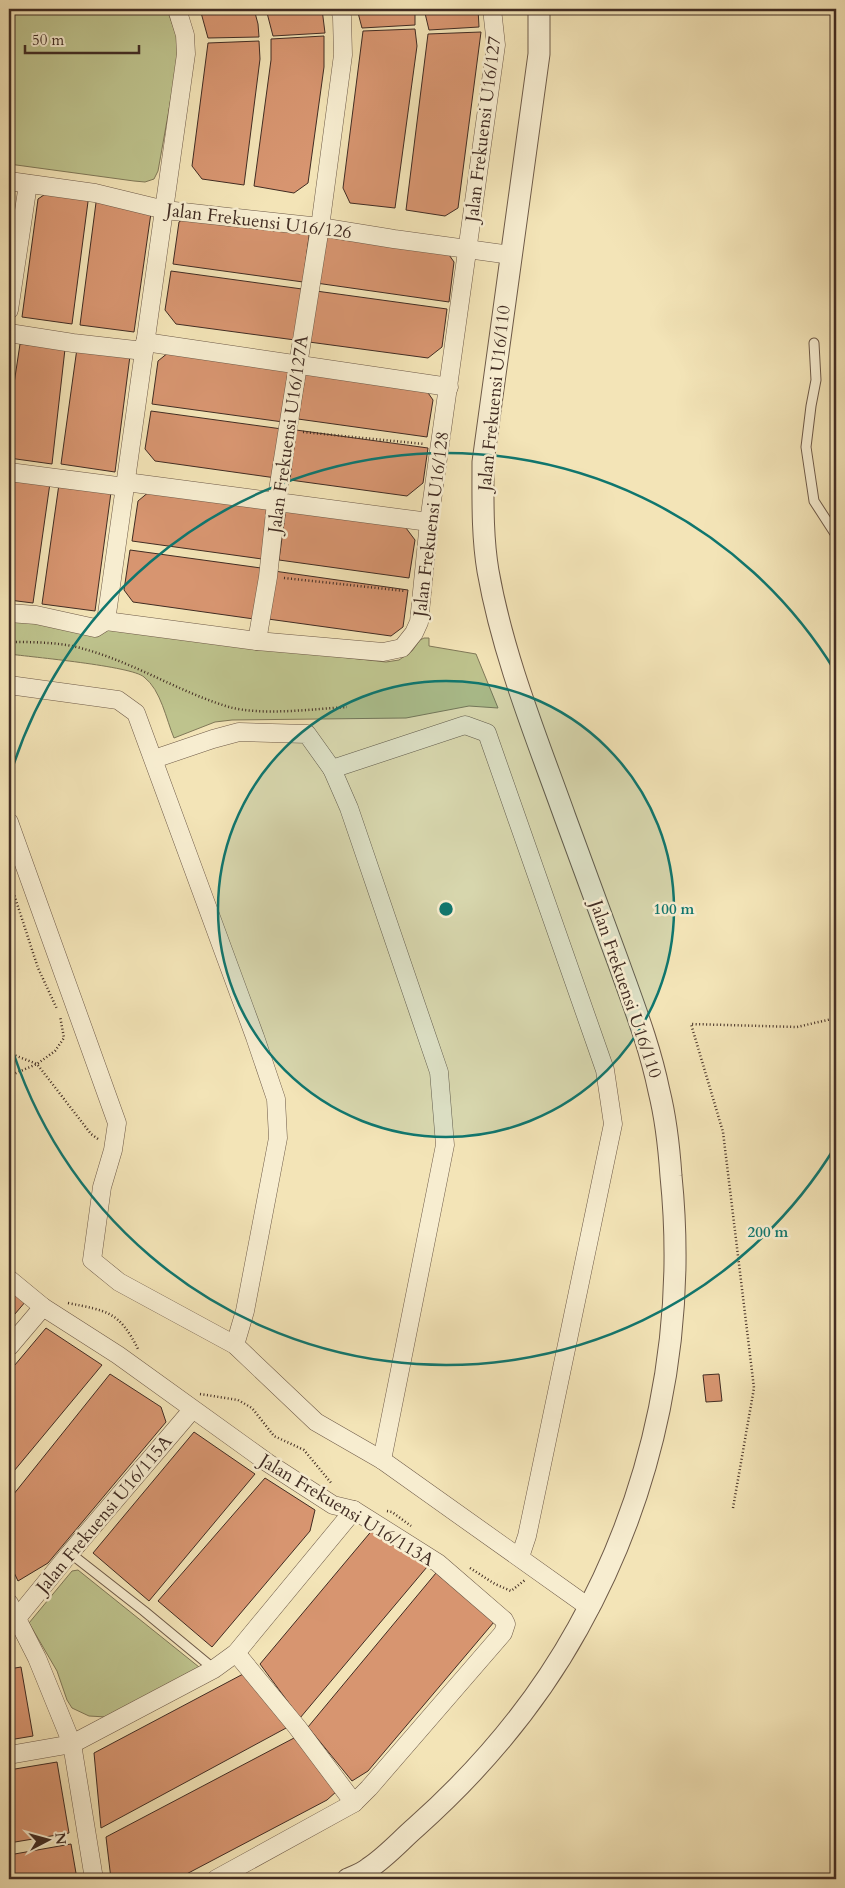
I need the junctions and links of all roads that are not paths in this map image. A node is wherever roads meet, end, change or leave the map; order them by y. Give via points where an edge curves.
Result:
1 (177, 9) edge
2 (340, 9) edge
3 (492, 9) edge
4 (539, 9) edge
5 (9, 181) edge
6 (28, 184) junction
7 (165, 210) junction
8 (320, 227) junction
9 (468, 249) junction
10 (511, 255) junction
11 (9, 310) edge
12 (9, 333) edge
13 (814, 343) dead end
14 (145, 346) junction
15 (298, 364) junction
16 (449, 387) junction
17 (9, 472) edge
18 (125, 484) junction
19 (276, 503) junction
20 (430, 522) junction
21 (836, 535) edge
22 (9, 613) edge
23 (106, 622) junction
24 (257, 641) junction
25 (9, 684) edge
26 (154, 759) junction
27 (332, 769) junction
28 (9, 822) edge
29 (9, 1279) edge
30 (43, 1307) junction
31 (234, 1345) junction
32 (9, 1347) edge
33 (192, 1410) junction
34 (382, 1460) junction
35 (354, 1510) junction
36 (70, 1553) junction
37 (520, 1557) junction
38 (590, 1608) junction
39 (13, 1611) edge
40 (236, 1653) junction
41 (214, 1669) junction
42 (72, 1744) junction
43 (9, 1755) edge
44 (354, 1803) junction
45 (94, 1879) edge
46 (216, 1879) edge
47 (348, 1879) edge

1 - 7 street via 185,35 186,54
2 - 8 street, Jalan Frekuensi U16/127A via 343,55
3 - 9 street, Jalan Frekuensi U16/127 via 496,45
4 - 10 street, Jalan Frekuensi U16/110 via 539,54
5 - 6 street, Jalan Frekuensi U16/126
6 - 7 street, Jalan Frekuensi U16/126 via 95,193
6 - 11 street
7 - 8 street, Jalan Frekuensi U16/126
7 - 14 street
8 - 9 street, Jalan Frekuensi U16/126
8 - 15 street, Jalan Frekuensi U16/127A
9 - 10 street, Jalan Frekuensi U16/126
9 - 16 street, Jalan Frekuensi U16/128
10 - 38 street, Jalan Frekuensi U16/110 via 483,462 483,529 488,571 501,630 524,702 639,1020 656,1078 667,1127 676,1218 670,1355 657,1422 640,1487 616,1553
12 - 14 street via 73,343
13 - 21 lane via 816,380 806,447 814,501
14 - 15 street
14 - 18 street
15 - 16 street
15 - 19 street, Jalan Frekuensi U16/127A
16 - 20 street, Jalan Frekuensi U16/128
17 - 18 street
18 - 19 street
18 - 23 street
19 - 20 street
19 - 24 street, Jalan Frekuensi U16/127A
20 - 24 street, Jalan Frekuensi U16/128 via 419,622 402,648 383,652
22 - 23 street, Jalan Frekuensi U16/128 via 36,615 95,628
23 - 24 street, Jalan Frekuensi U16/128
25 - 26 street via 118,700 136,712
26 - 27 street via 238,732 307,734
26 - 31 street via 276,1099 278,1138 245,1311
27 - 34 street via 439,1072 443,1108 445,1146
27 - 37 street via 465,724 487,733 605,1070 613,1124
28 - 31 street via 117,1123 102,1187 92,1260 119,1282
29 - 30 street, Jalan Frekuensi U16/113A
30 - 32 street
30 - 33 street, Jalan Frekuensi U16/113A
31 - 34 street via 316,1422
33 - 35 street, Jalan Frekuensi U16/113A via 333,1505
33 - 36 street, Jalan Frekuensi U16/115A
34 - 37 street
35 - 40 street
35 - 44 street, Jalan Frekuensi U16/113A via 438,1563 501,1616 506,1624 503,1633
36 - 39 street, Jalan Frekuensi U16/115A
36 - 41 lane
37 - 38 street
38 - 47 street, Jalan Frekuensi U16/110 via 550,1676 496,1748 419,1824 369,1868
39 - 42 street via 38,1658
40 - 41 street
40 - 44 street
41 - 42 street
42 - 43 street
42 - 45 street
44 - 46 street, Jalan Frekuensi U16/113A

